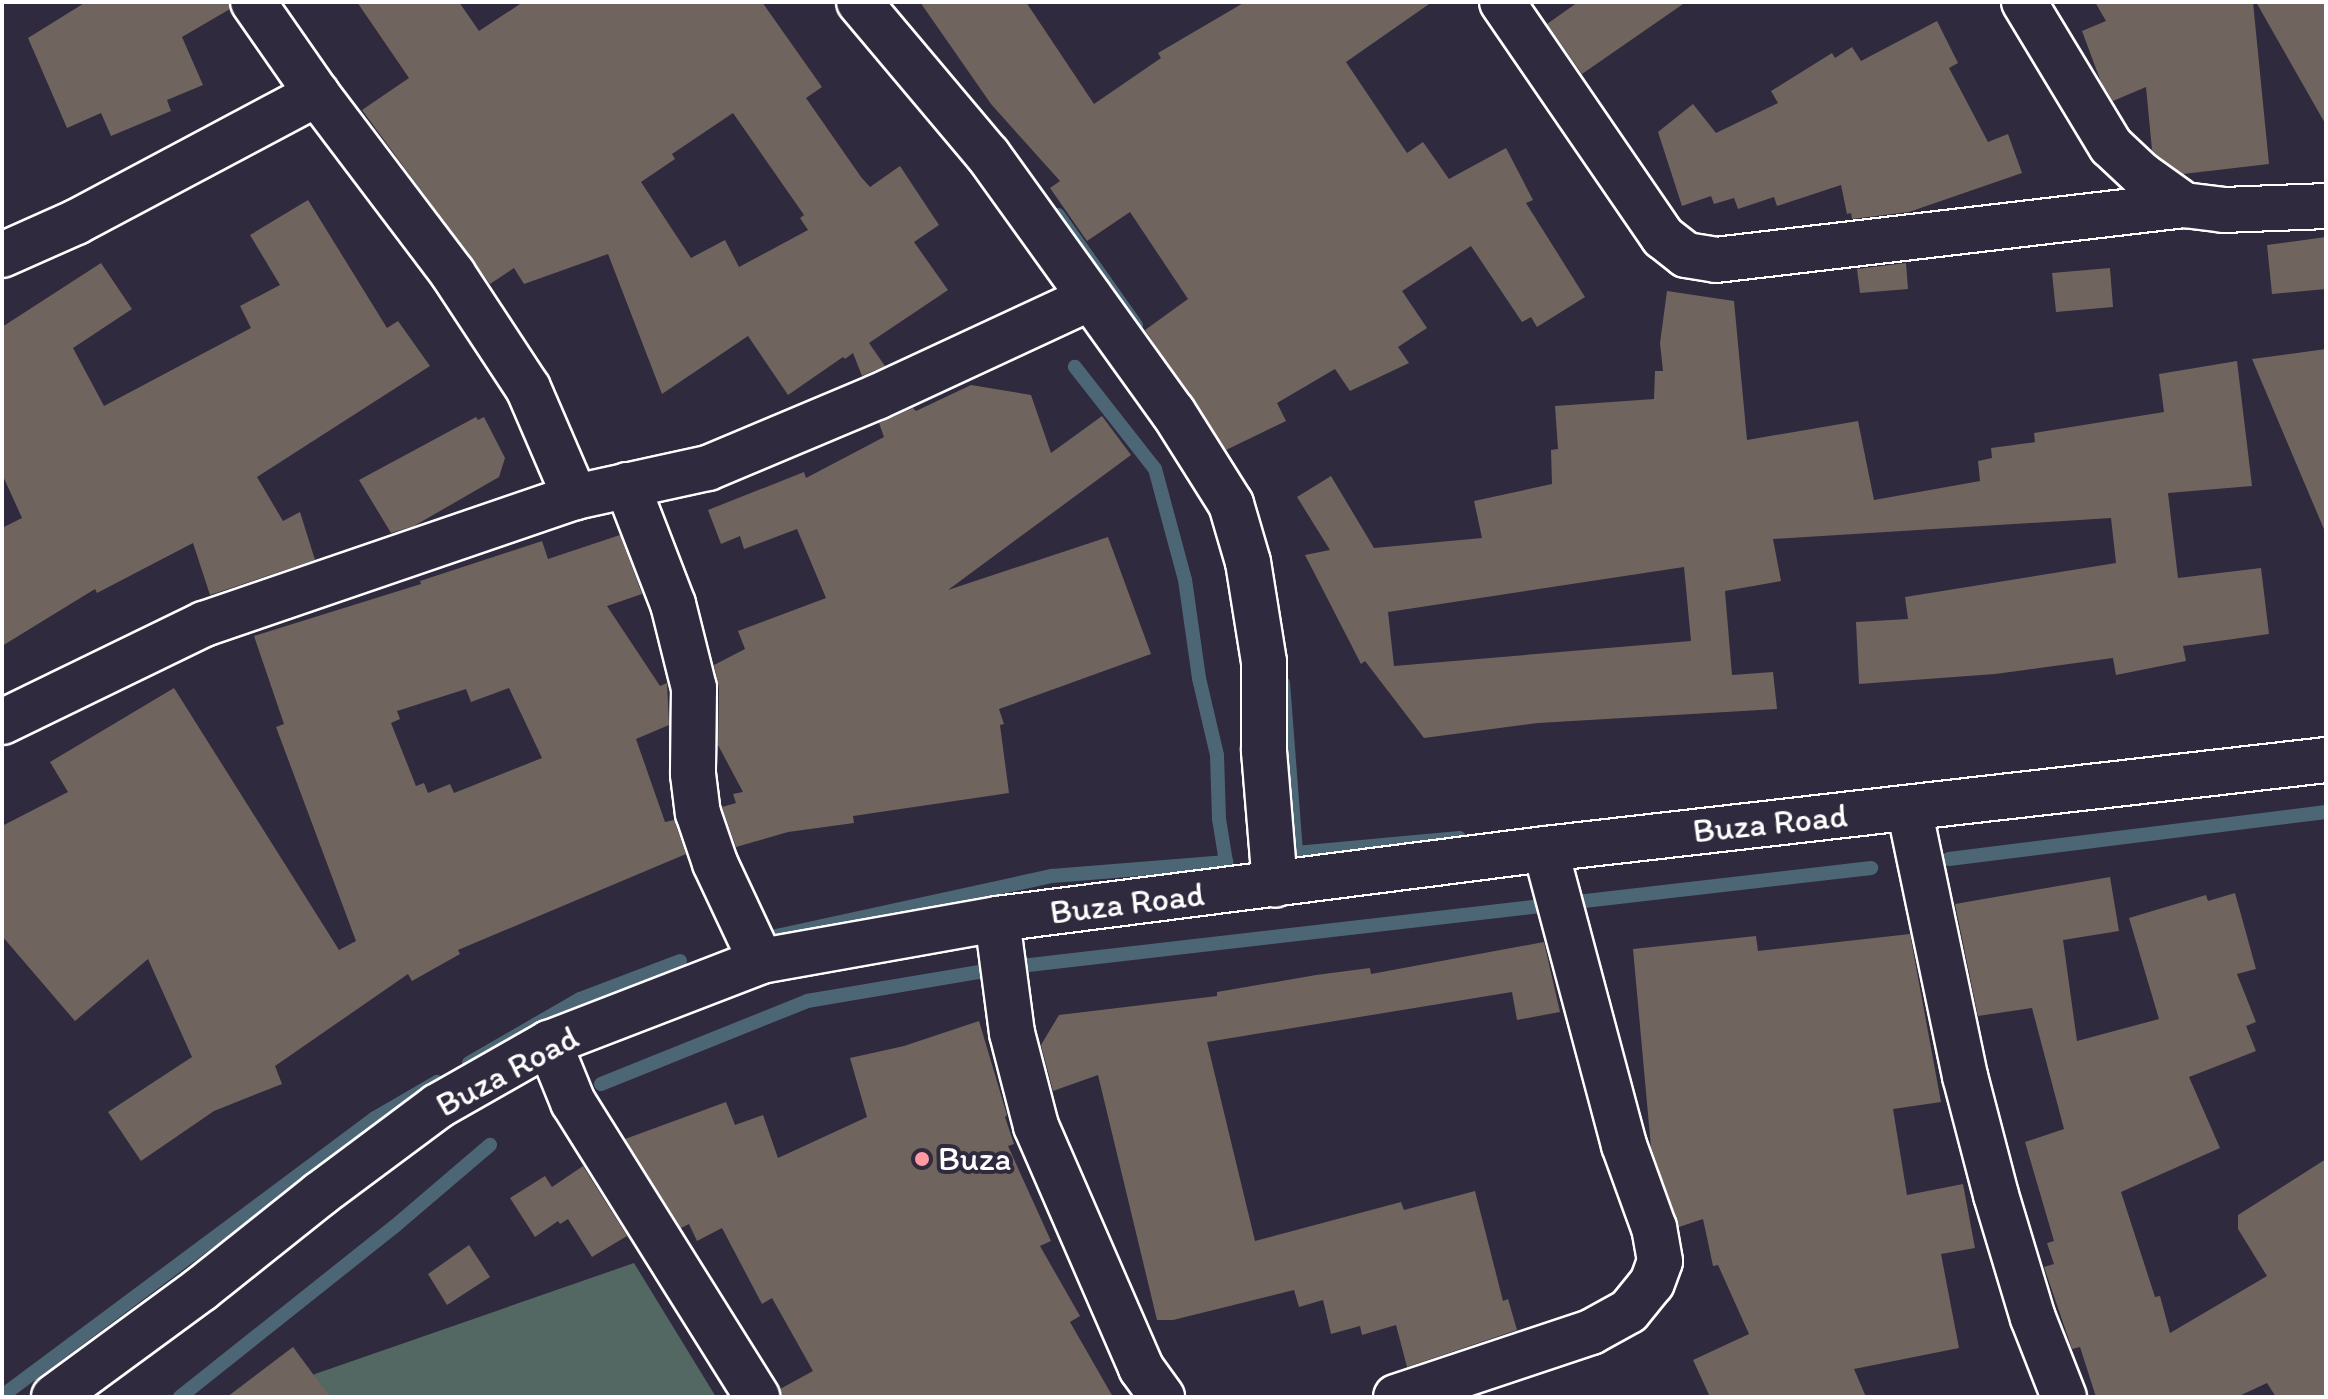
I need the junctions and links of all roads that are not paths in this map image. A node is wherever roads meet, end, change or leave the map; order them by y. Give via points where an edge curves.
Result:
1 (253, 2) edge
2 (859, 2) edge
3 (1502, 2) edge
4 (2024, 2) edge
5 (317, 94) junction
6 (2184, 205) junction
7 (2326, 206) edge
8 (2, 255) edge
9 (1090, 298) junction
10 (627, 485) junction
11 (575, 497) junction
12 (2, 722) edge
13 (2326, 760) edge
14 (1909, 808) junction
15 (1545, 849) junction
16 (1275, 885) junction
17 (997, 919) junction
18 (761, 961) junction
19 (549, 1043) junction
20 (54, 1397) edge
21 (757, 1397) edge
22 (1162, 1397) edge
23 (1396, 1397) edge
24 (2064, 1397) edge

1 - 5 street
2 - 9 street via 988,155
3 - 6 street via 1663,237 1686,255 1716,260
4 - 6 street via 2111,146
5 - 8 street via 76,222
5 - 11 street via 453,274 528,388
6 - 7 street via 2223,210
9 - 10 street via 708,468
9 - 16 street via 1173,412 1231,504 1248,562 1264,662 1264,751
10 - 11 street
10 - 18 street via 673,604 694,688 698,813
11 - 12 street via 204,624
13 - 14 street, Buza Road
14 - 15 street, Buza Road
14 - 24 street via 1965,1076 1996,1195 2033,1318
15 - 16 street, Buza Road
15 - 23 street via 1660,1261 1652,1283 1629,1311 1591,1332
16 - 17 street, Buza Road
17 - 18 street, Buza Road
17 - 22 street via 1012,1033 1036,1126 1141,1368
18 - 19 street, Buza Road
19 - 20 street, Buza Road via 438,1106
19 - 21 street via 573,1102

